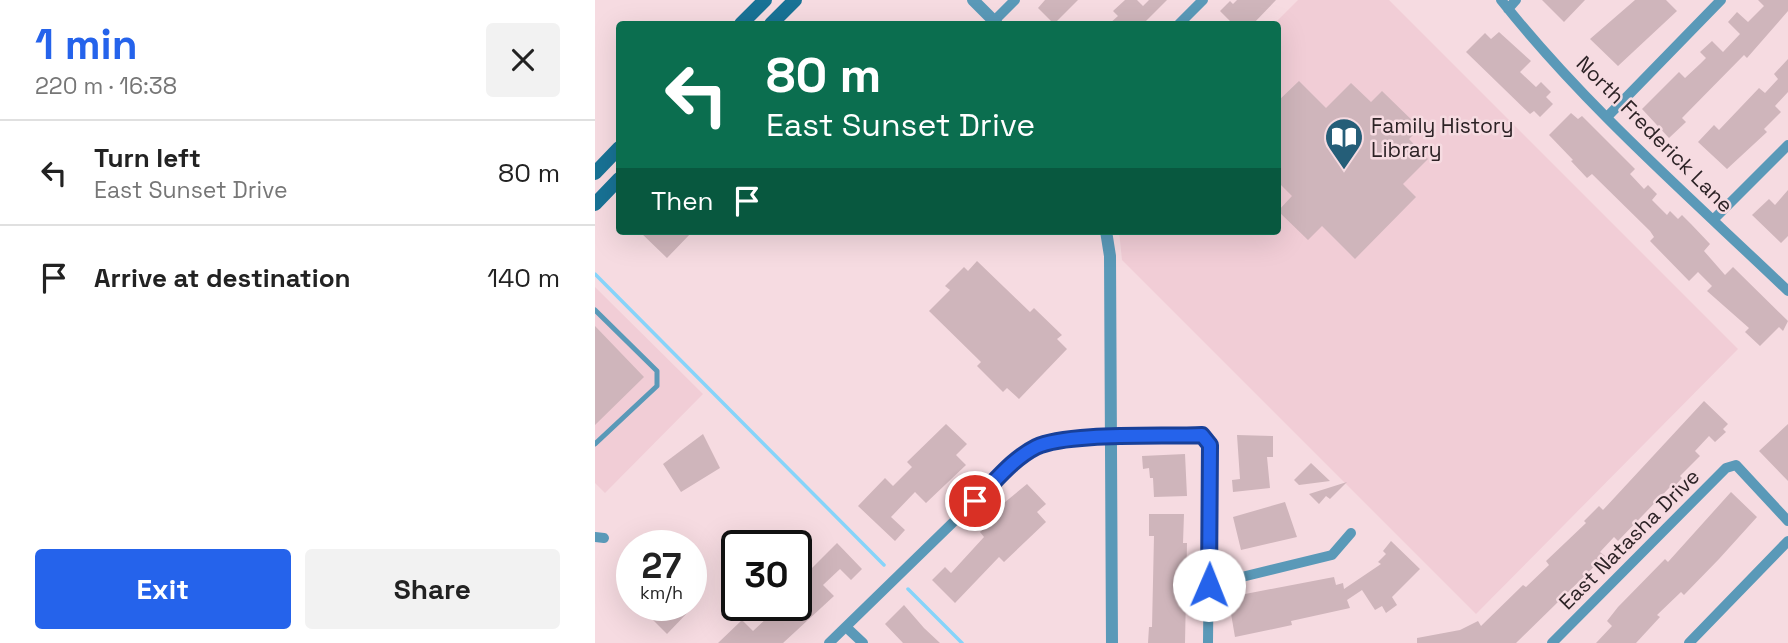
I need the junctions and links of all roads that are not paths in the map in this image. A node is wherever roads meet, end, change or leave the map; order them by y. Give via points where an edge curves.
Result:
1 (765, 0) edge
2 (795, 0) edge
3 (973, 0) edge
4 (1015, 0) edge
5 (1203, 0) edge
6 (1516, 0) edge
7 (1721, 0) edge
8 (1504, 4) edge
9 (744, 21) edge
10 (774, 21) edge
11 (994, 21) edge
12 (998, 21) edge
13 (1182, 21) edge
14 (1608, 116) junction
15 (1788, 145) edge
16 (616, 151) edge
17 (595, 173) edge
18 (616, 182) edge
19 (595, 204) edge
20 (1713, 219) junction
21 (1107, 235) edge
22 (1788, 291) edge
23 (595, 310) edge
24 (1112, 439) junction
25 (595, 444) edge
26 (1788, 521) edge
27 (1352, 533) dead end
28 (1788, 541) edge
29 (1209, 585) junction
30 (846, 626) junction
31 (829, 643) edge
32 (863, 643) edge
33 (1112, 643) edge
34 (1208, 643) edge
35 (1552, 643) edge
36 (1689, 643) edge

1 - 9 main road
2 - 10 main road
3 - 11 street
4 - 12 street
5 - 13 street
6 - 8 street
7 - 14 street
8 - 14 street, North Frederick Lane via 1539,47
14 - 20 street, North Frederick Lane
15 - 20 street
16 - 17 main road
18 - 19 main road
20 - 22 street, North Frederick Lane
21 - 24 street
23 - 25 lane via 657,371 657,386
24 - 29 street via 1202,435 1210,445
24 - 30 street via 1058,440 1023,456
24 - 33 street
26 - 35 street, East Natasha Drive via 1736,465 1726,468
27 - 29 street via 1332,555
28 - 36 street
29 - 34 street
30 - 31 street
30 - 32 street

